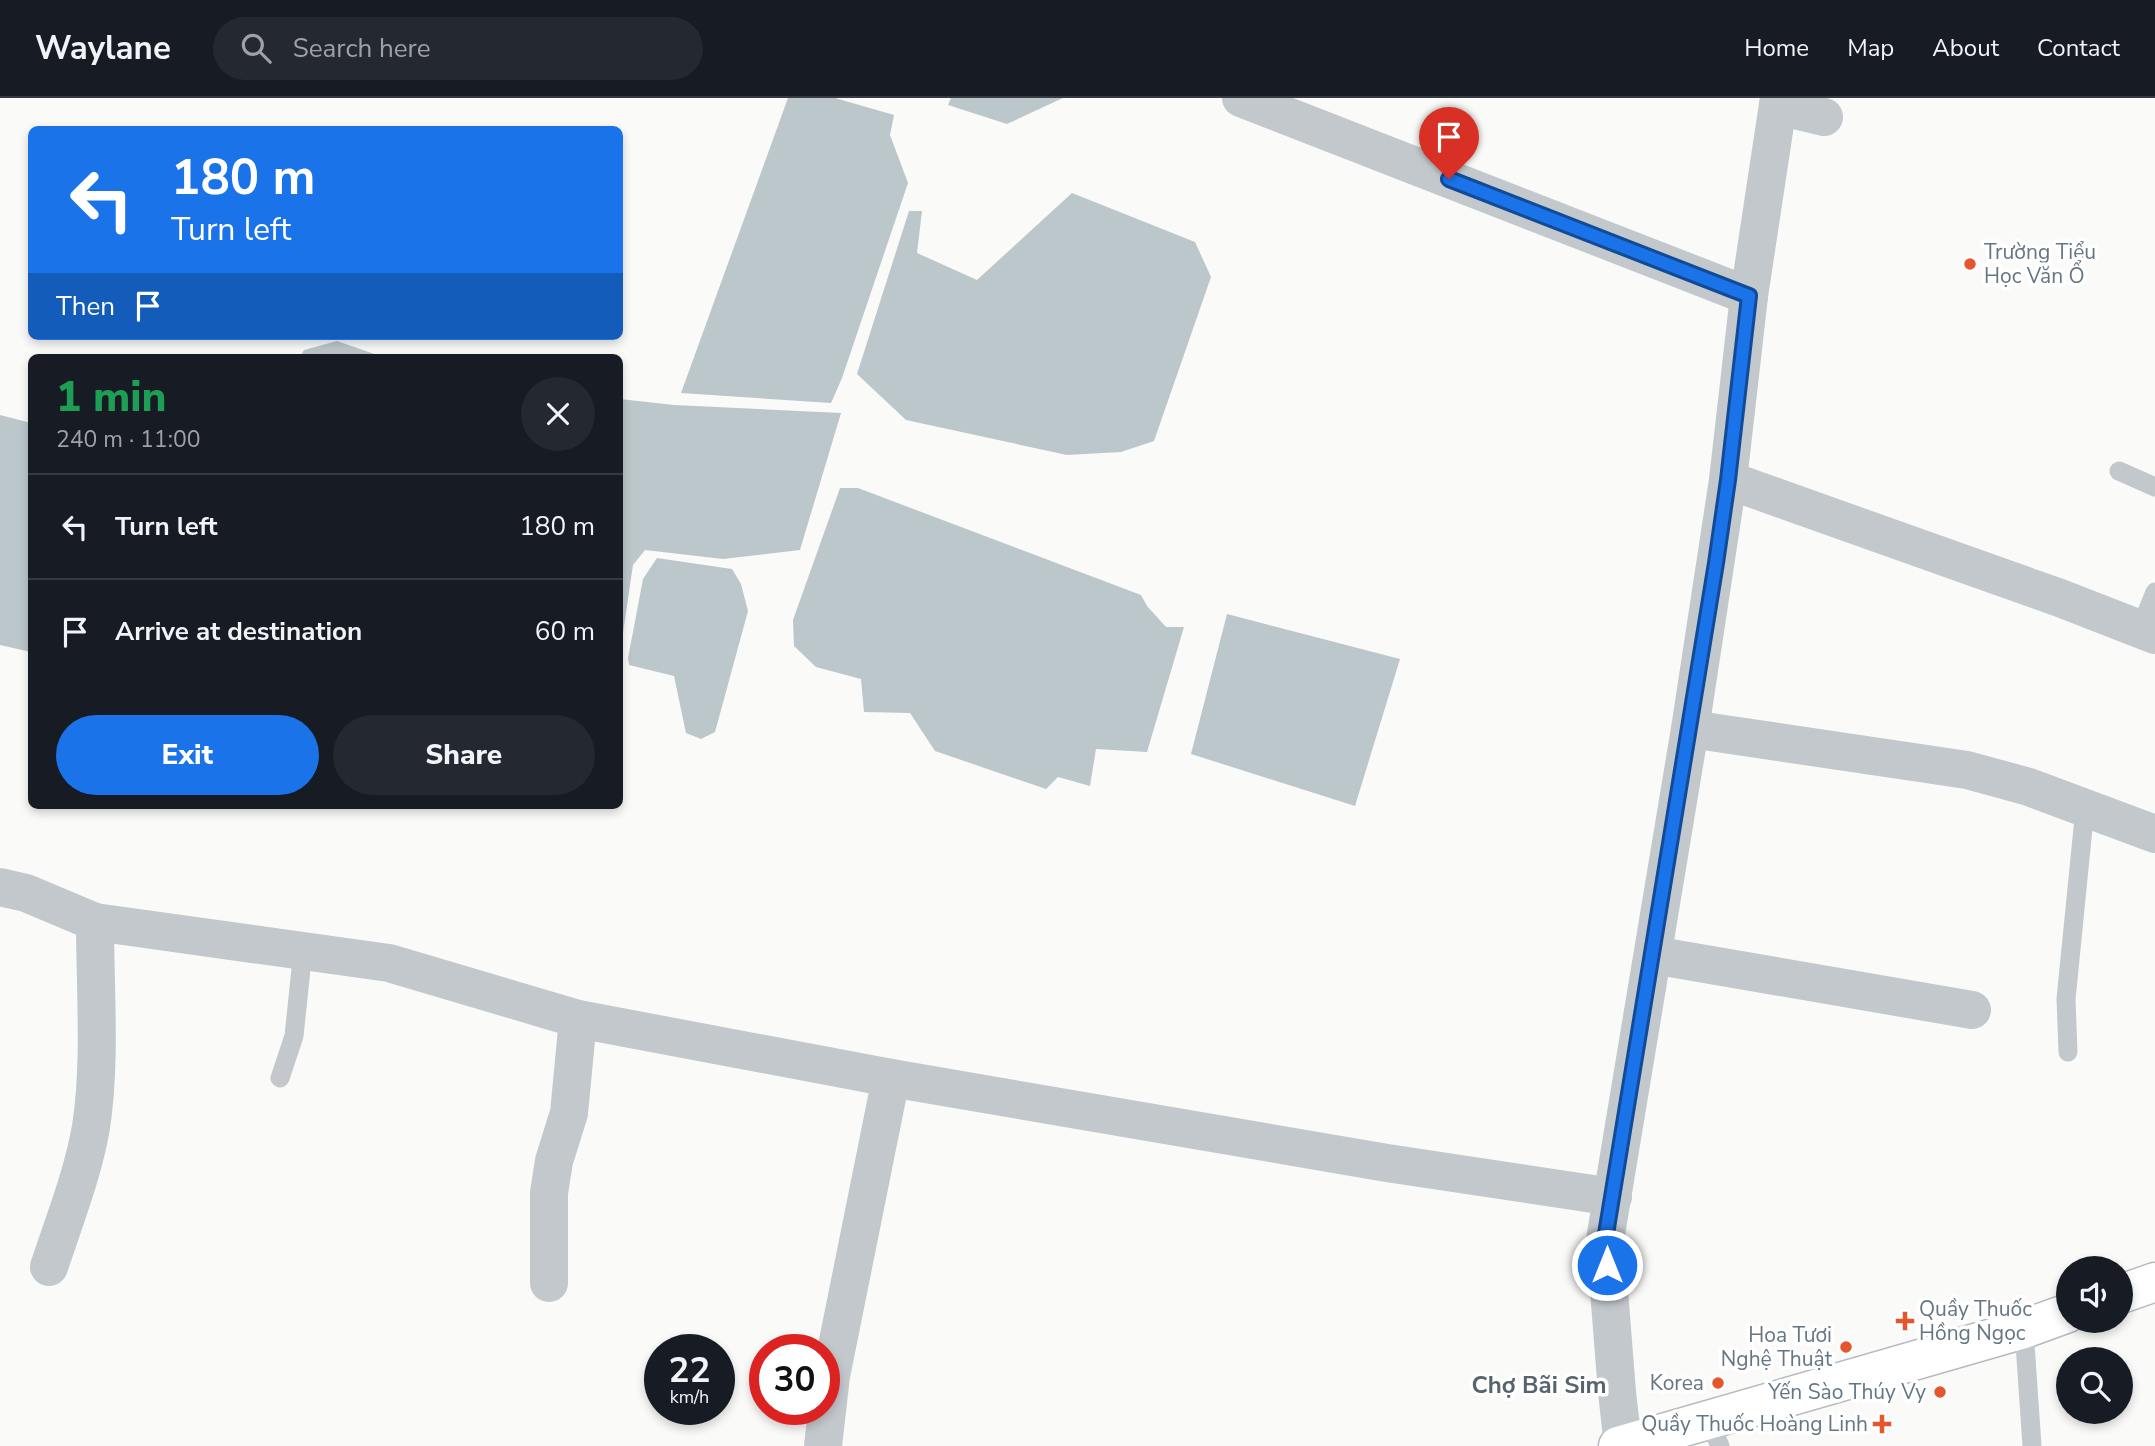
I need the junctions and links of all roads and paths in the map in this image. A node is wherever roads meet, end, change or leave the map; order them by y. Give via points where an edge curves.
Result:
1 (1241, 98) edge
2 (1779, 102) edge
3 (1824, 117) dead end
4 (1749, 296) junction
5 (2119, 471) dead end
6 (1728, 480) junction
7 (2155, 487) edge
8 (2155, 592) edge
9 (2148, 632) edge
10 (1690, 729) junction
11 (2085, 808) junction
12 (2155, 834) edge
13 (0, 887) edge
14 (95, 922) junction
15 (303, 950) junction
16 (1653, 956) junction
17 (1972, 1010) dead end
18 (578, 1019) junction
19 (2068, 1052) dead end
20 (891, 1078) junction
21 (280, 1079) dead end
22 (1613, 1197) junction
23 (50, 1267) dead end
24 (2155, 1282) edge
25 (549, 1283) dead end
26 (2133, 1290) edge
27 (2056, 1317) edge
28 (2024, 1329) junction
29 (1714, 1432) edge
30 (822, 1446) edge
31 (1621, 1446) edge
32 (2032, 1446) edge

1 - 4 street
2 - 3 street
2 - 4 street
4 - 6 street
5 - 7 lane
6 - 9 street
6 - 10 street
8 - 9 lane
10 - 11 street via 1967,770
10 - 16 street
11 - 12 street
11 - 19 lane via 2066,999
13 - 14 street
14 - 15 street
14 - 23 street via 92,1116
15 - 18 street via 389,962
15 - 21 lane via 294,1036
16 - 17 street
16 - 22 street
18 - 20 street
18 - 25 street via 571,1102 549,1193
20 - 22 street
20 - 30 street via 831,1376
22 - 31 street via 1605,1240
24 - 26 main road
27 - 28 main road
28 - 29 main road
28 - 32 lane
29 - 31 main road

